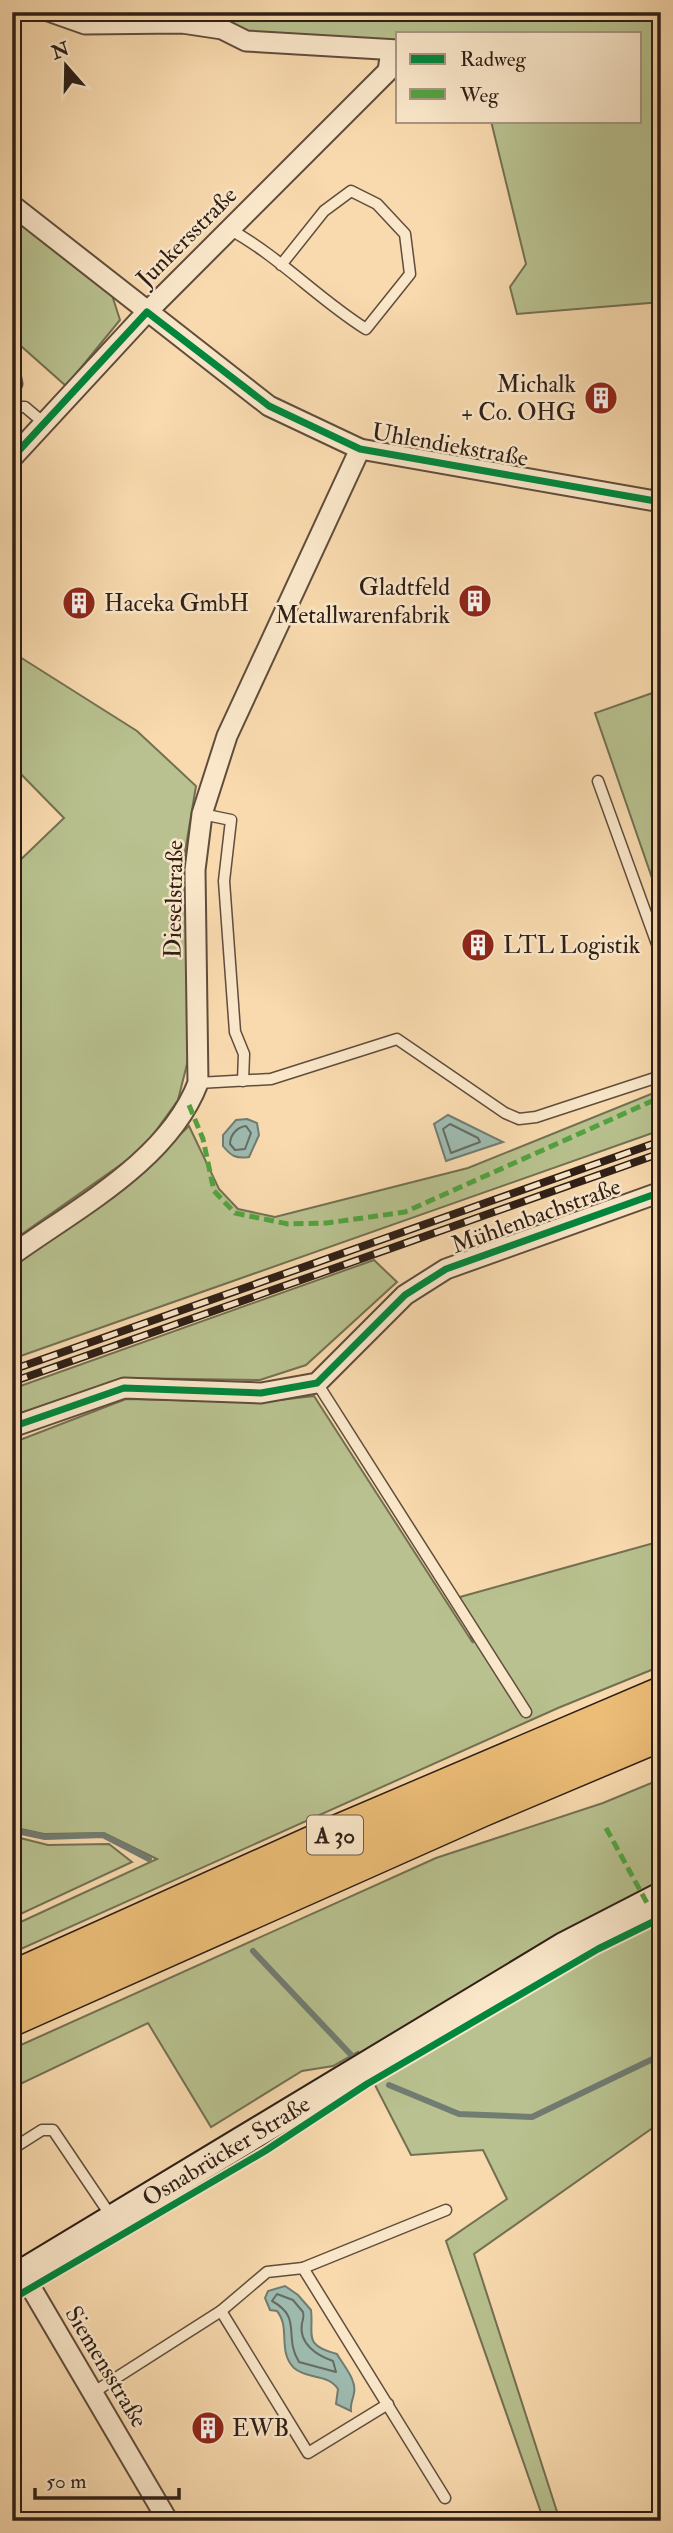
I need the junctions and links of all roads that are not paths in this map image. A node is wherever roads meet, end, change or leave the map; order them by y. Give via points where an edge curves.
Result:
1 (51, 12) edge
2 (395, 51) edge
3 (12, 205) edge
4 (229, 229) junction
5 (281, 265) junction
6 (147, 312) junction
7 (12, 358) edge
8 (12, 395) edge
9 (12, 407) edge
10 (44, 423) junction
11 (360, 449) junction
12 (12, 458) edge
13 (661, 502) edge
14 (598, 781) dead end
15 (202, 814) junction
16 (661, 955) edge
17 (661, 1076) edge
18 (243, 1081) junction
19 (198, 1083) junction
20 (661, 1192) edge
21 (12, 1255) edge
22 (317, 1382) junction
23 (12, 1427) edge
24 (661, 1696) edge
25 (526, 1712) dead end
26 (661, 1732) edge
27 (661, 1897) edge
28 (12, 1980) edge
29 (12, 2017) edge
30 (12, 2148) edge
31 (446, 2210) dead end
32 (114, 2220) junction
33 (303, 2268) junction
34 (18, 2277) edge
35 (221, 2311) junction
36 (93, 2392) junction
37 (388, 2404) junction
38 (444, 2498) dead end
39 (167, 2521) edge

1 - 2 street via 85,24 182,23 222,29 246,41
2 - 4 street, Junkersstraße via 387,71
3 - 6 street, Uhlendiekstraße
4 - 5 lane
4 - 6 street, Junkersstraße
5 - 5 lane via 366,329 410,274 405,234 377,204 351,191 324,211
6 - 10 street, Junkersstraße
6 - 11 street, Uhlendiekstraße via 269,405
7 - 8 lane via 18,384
9 - 10 lane via 25,407
10 - 12 street, Junkersstraße
11 - 13 street, Uhlendiekstraße
11 - 15 street, Dieselstraße via 228,736
14 - 16 lane
15 - 18 lane via 231,820 224,881 235,1032 244,1054
15 - 19 street, Dieselstraße via 195,870
17 - 18 lane via 519,1119 397,1039 271,1079
18 - 19 lane
19 - 21 street, Dieselstraße via 189,1105 153,1153
20 - 22 street, Mühlenbachstraße via 446,1269 405,1295
22 - 23 street via 261,1393 124,1388
22 - 25 lane
24 - 28 highway, A 30 via 330,1837
26 - 29 highway, A 30
27 - 32 main road, Osnabrücker Straße via 575,1941
30 - 32 lane via 42,2130 53,2130
31 - 33 lane
32 - 34 main road, Osnabrücker Straße
33 - 35 lane via 267,2272
33 - 37 lane
34 - 36 street, Siemensstraße
35 - 36 lane
35 - 37 lane via 308,2453
36 - 39 street, Siemensstraße
37 - 38 lane

